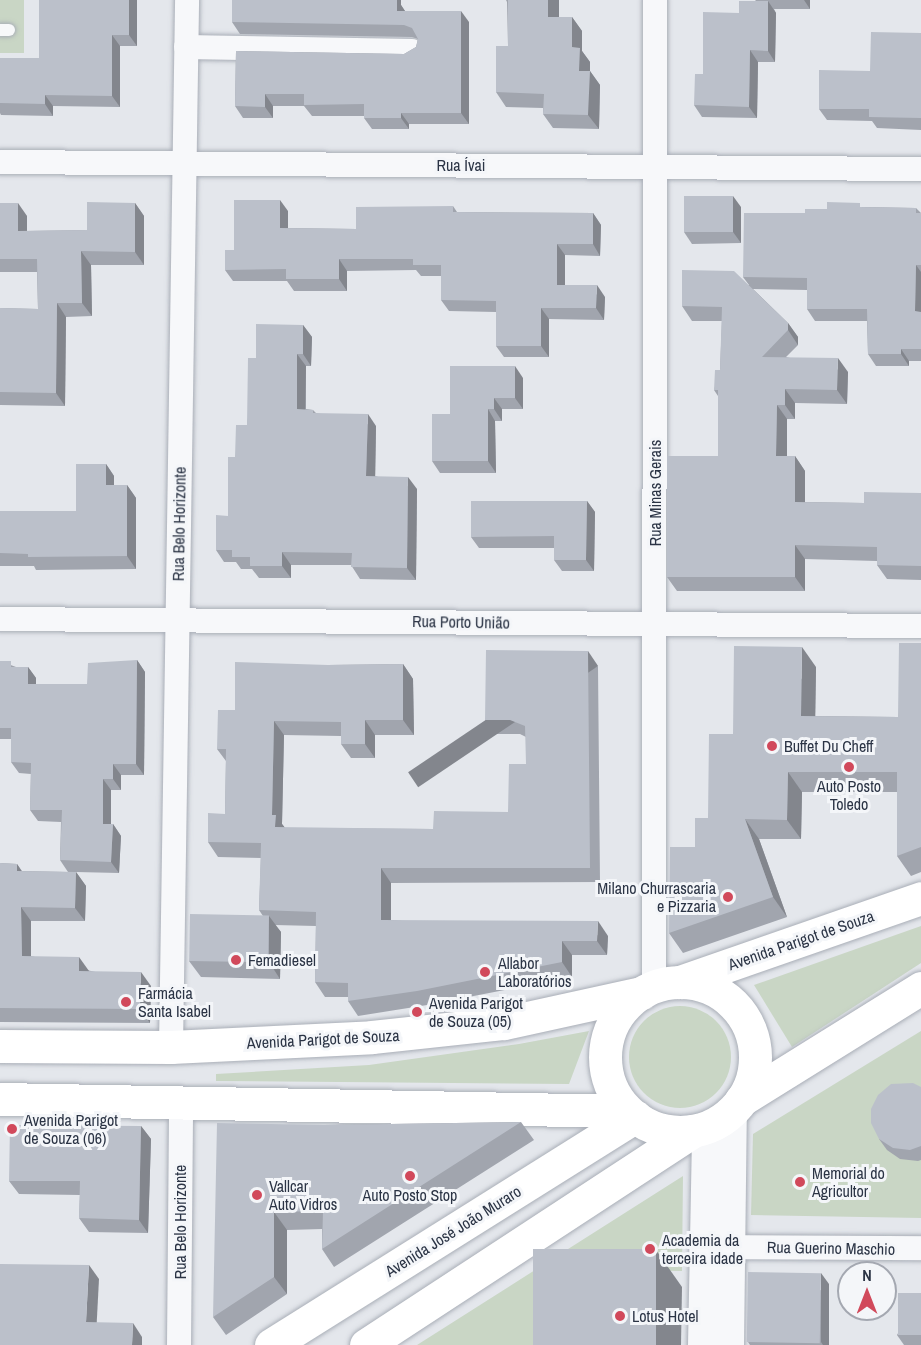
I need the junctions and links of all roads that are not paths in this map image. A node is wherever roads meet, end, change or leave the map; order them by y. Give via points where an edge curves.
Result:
1 (187, 0) edge
2 (655, 0) edge
3 (186, 47) junction
4 (412, 51) edge
5 (0, 162) edge
6 (184, 163) junction
7 (655, 167) junction
8 (921, 169) edge
9 (0, 619) edge
10 (177, 620) junction
11 (655, 624) junction
12 (921, 626) edge
13 (921, 898) edge
14 (659, 987) junction
15 (921, 988) edge
16 (0, 1046) edge
17 (171, 1047) junction
18 (0, 1099) edge
19 (181, 1100) junction
20 (631, 1114) junction
21 (718, 1117) junction
22 (717, 1246) junction
23 (921, 1248) edge
24 (179, 1345) edge
25 (271, 1345) edge
26 (366, 1345) edge
27 (703, 1345) edge
28 (729, 1345) edge

1 - 3 street, Rua Belo Horizonte
2 - 7 street, Rua Minas Gerais
3 - 4 street
3 - 6 street, Rua Belo Horizonte
5 - 6 street, Rua Ívai
6 - 7 street, Rua Ívai
6 - 10 street, Rua Belo Horizonte
7 - 8 street, Rua Ívai
7 - 11 street, Rua Minas Gerais
9 - 10 street, Rua Porto União
10 - 11 street, Rua Porto União
10 - 17 street, Rua Belo Horizonte
11 - 12 street, Rua Porto União
11 - 14 street, Rua Minas Gerais
13 - 14 main road, Avenida Parigot de Souza
14 - 17 main road, Avenida Parigot de Souza via 557,1013 451,1030
14 - 20 main road via 624,1007 612,1025 606,1047 606,1069 612,1090
14 - 21 main road via 703,986 723,996 740,1012 751,1032 755,1055 752,1078
15 - 21 main road
16 - 17 main road, Avenida Parigot de Souza
18 - 19 main road
19 - 20 main road
19 - 24 street, Rua Belo Horizonte
20 - 21 main road via 661,1130
20 - 25 main road, Avenida José João Muraro
21 - 22 street
21 - 26 main road
22 - 23 street, Rua Guerino Maschio
22 - 27 street
22 - 28 street

